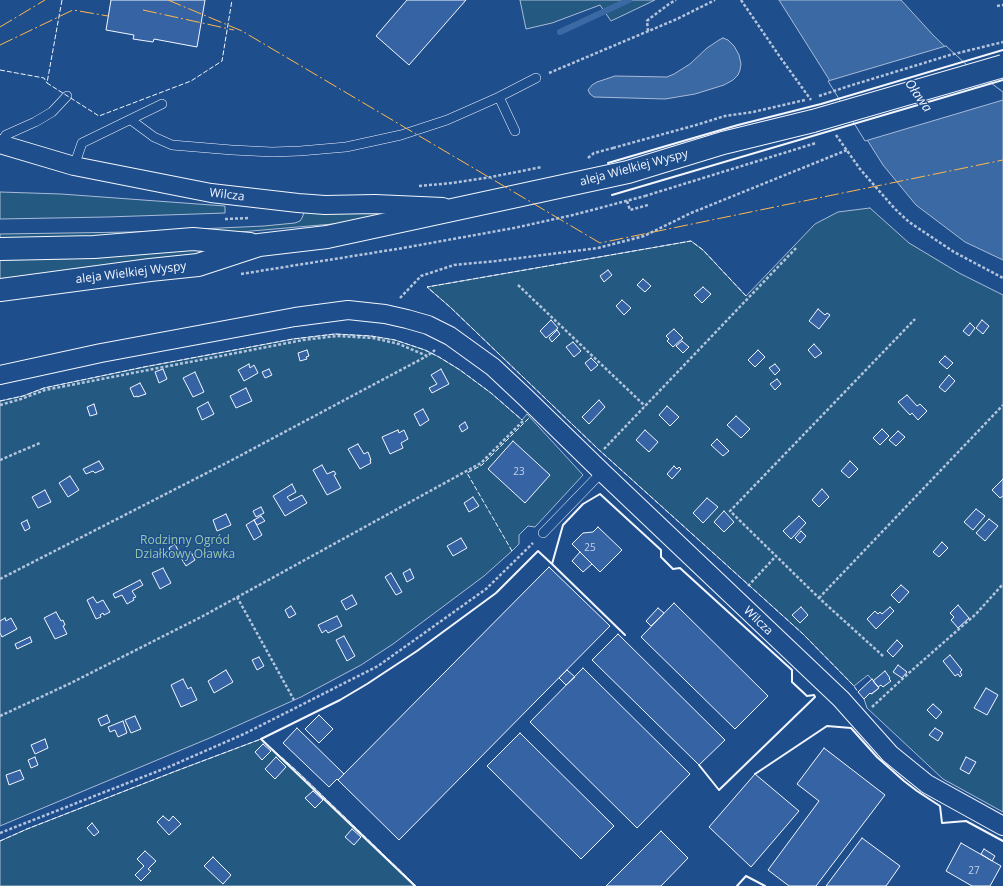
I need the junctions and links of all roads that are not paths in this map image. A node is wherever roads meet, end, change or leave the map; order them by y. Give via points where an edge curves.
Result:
1 (1003, 66) edge
2 (536, 78) road end
3 (67, 96) dead end
4 (499, 97) junction
5 (162, 104) dead end
6 (131, 120) junction
7 (515, 131) dead end
8 (0, 144) edge
9 (74, 166) junction
10 (459, 208) junction
11 (259, 245) junction
12 (0, 249) edge
13 (0, 290) edge
14 (0, 375) edge
15 (602, 472) junction
16 (543, 533) road end
17 (1003, 826) edge

1 - 10 main road, aleja Wielkiej Wyspy, bridge via 813,121 723,143 628,172
2 - 4 lane
3 - 8 lane via 52,112 6,135
4 - 6 lane via 447,120 401,135 346,147 300,152 172,145 154,137
4 - 7 lane
5 - 6 lane
6 - 9 lane via 82,143
8 - 9 street, Wilcza
9 - 10 street, Wilcza via 210,193 298,203
10 - 11 main road, aleja Wielkiej Wyspy via 327,237
11 - 12 main road, aleja Wielkiej Wyspy via 194,239 94,247
11 - 13 main road, aleja Wielkiej Wyspy via 198,265
14 - 15 street, Wilcza via 101,353 295,317 348,310 385,314 428,325 450,336 493,367
15 - 16 lane
15 - 17 street, Wilcza via 840,699 890,754 927,784

